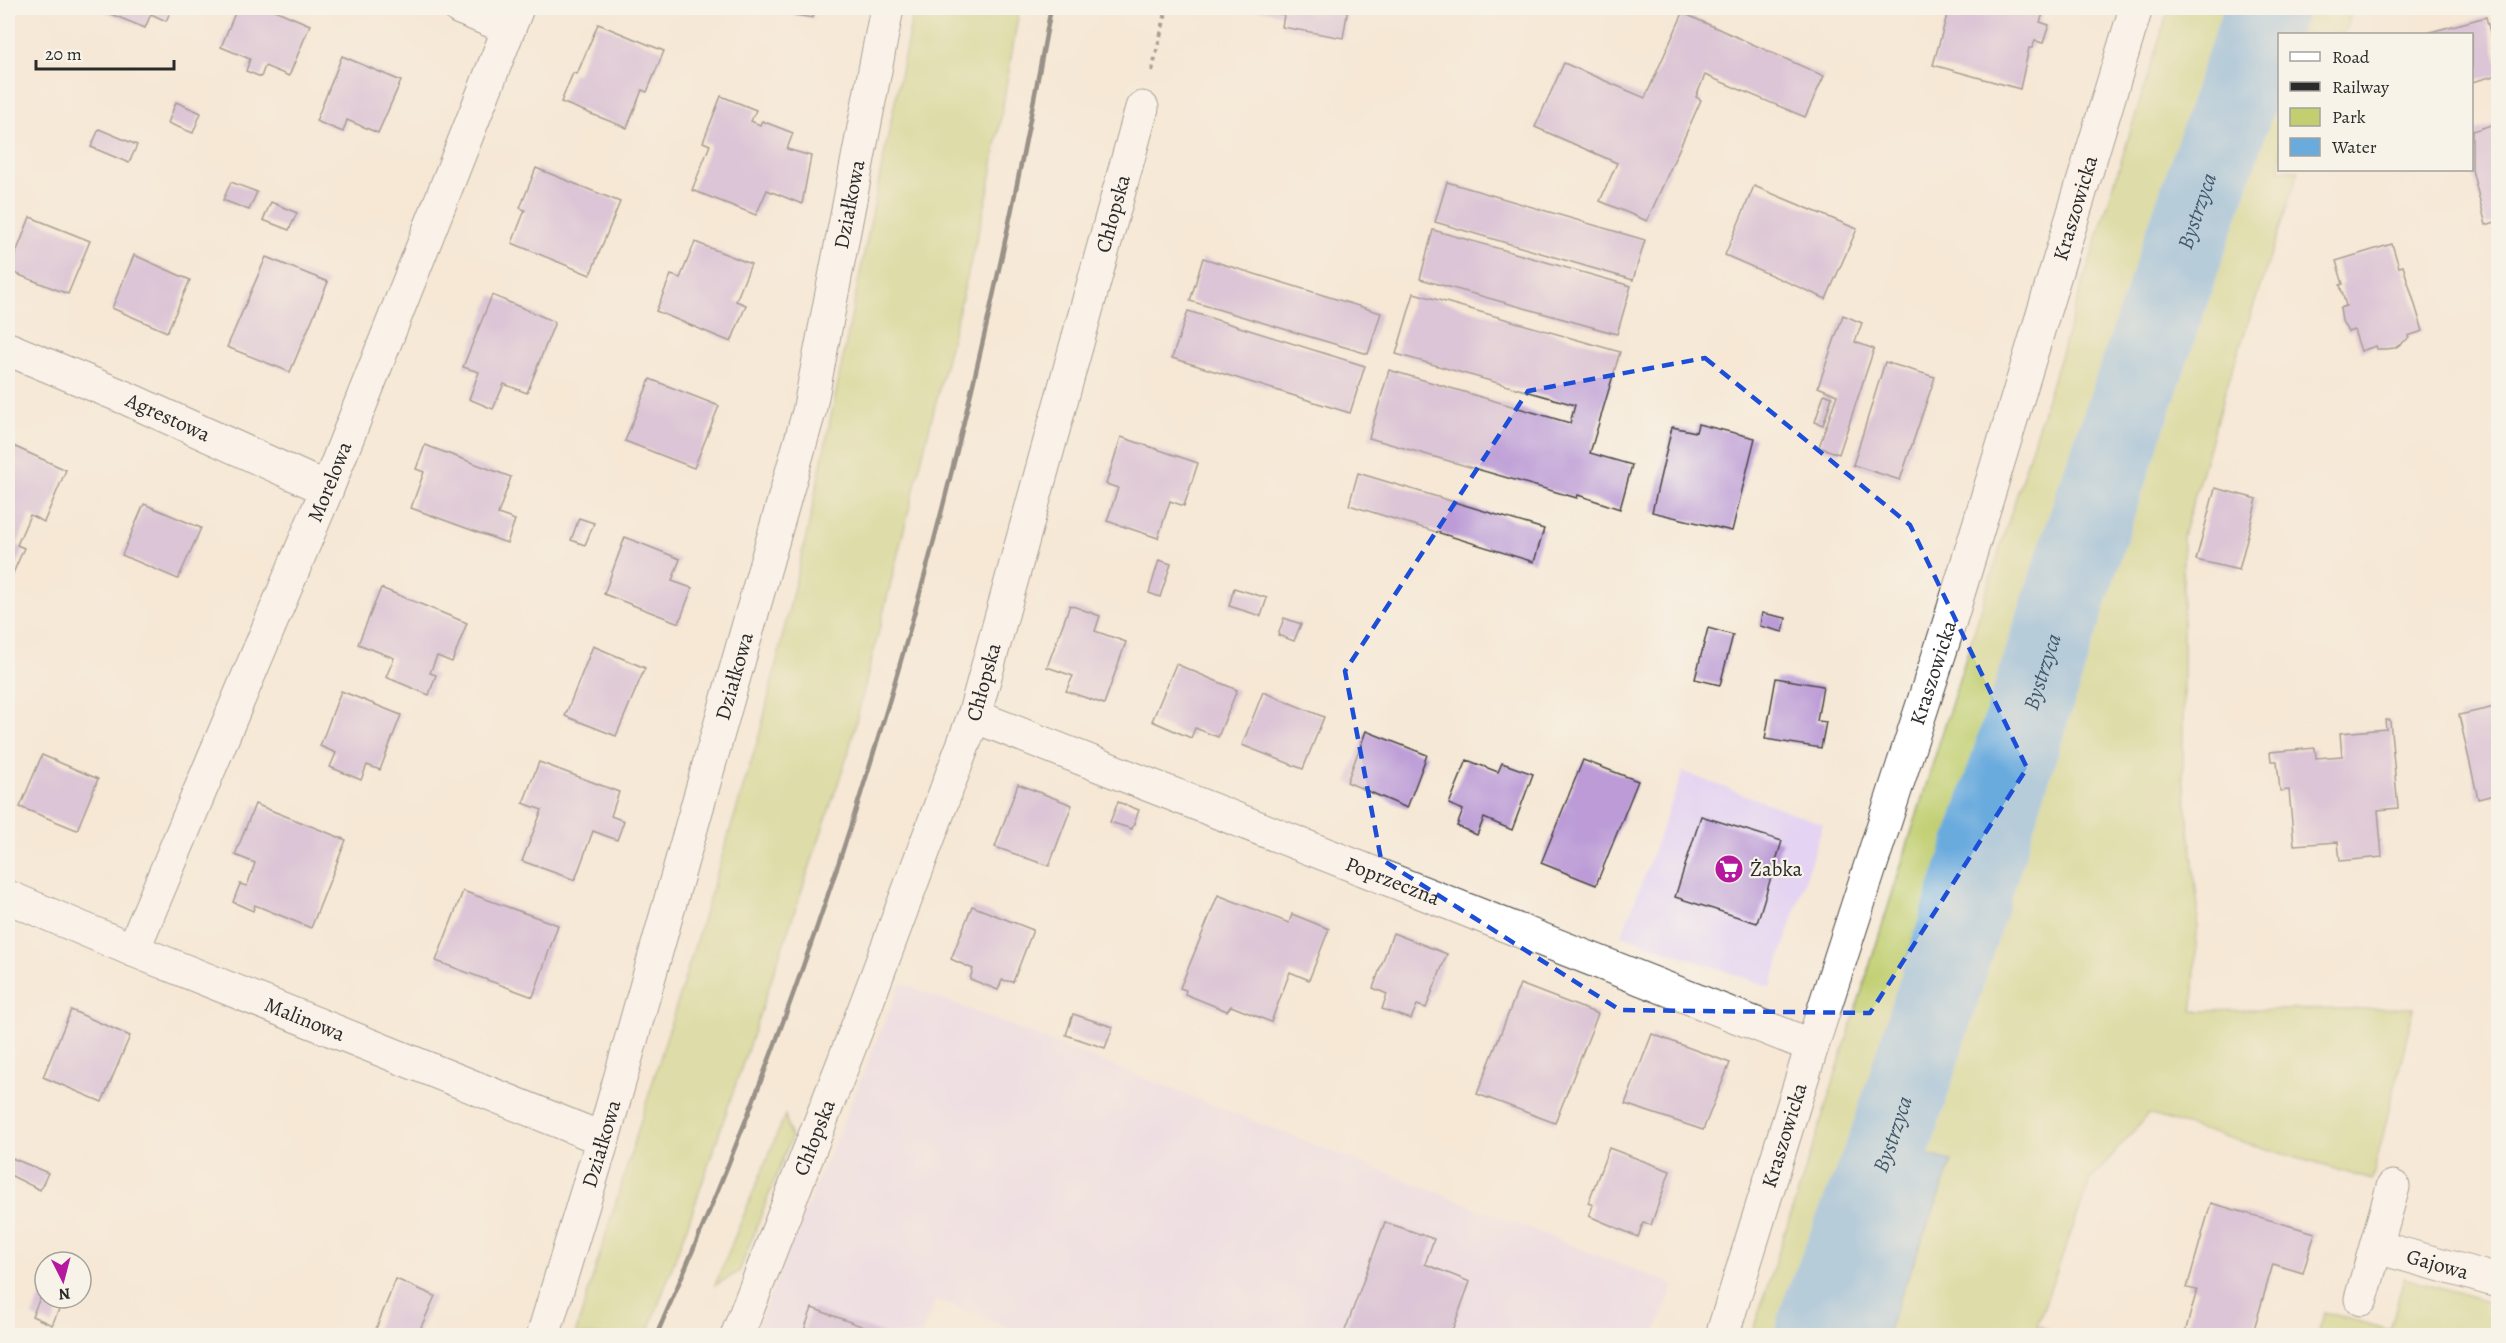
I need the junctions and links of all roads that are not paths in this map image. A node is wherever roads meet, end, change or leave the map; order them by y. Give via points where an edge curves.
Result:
1 (460, 8) edge
2 (887, 8) edge
3 (2136, 8) edge
4 (513, 18) edge
5 (1142, 108) road end
6 (8, 349) edge
7 (327, 489) junction
8 (974, 716) junction
9 (8, 897) edge
10 (133, 950) junction
11 (1812, 1046) junction
12 (603, 1139) junction
13 (2393, 1186) dead end
14 (2377, 1247) junction
15 (2499, 1281) edge
16 (2361, 1299) dead end
17 (543, 1335) edge
18 (737, 1335) edge
19 (1722, 1335) edge

1 - 4 street
2 - 12 street, Działkowa via 809,412
3 - 11 street, Kraszowicka via 1948,627
4 - 7 street, Morelowa
5 - 8 street, Chłopska
6 - 7 street, Agrestowa
7 - 10 street, Morelowa
8 - 11 street, Poprzeczna
8 - 18 street, Chłopska
9 - 10 street, Malinowa
10 - 12 street, Malinowa
11 - 19 street, Kraszowicka
12 - 17 street, Działkowa
13 - 14 street
14 - 15 street, Gajowa
14 - 16 street

